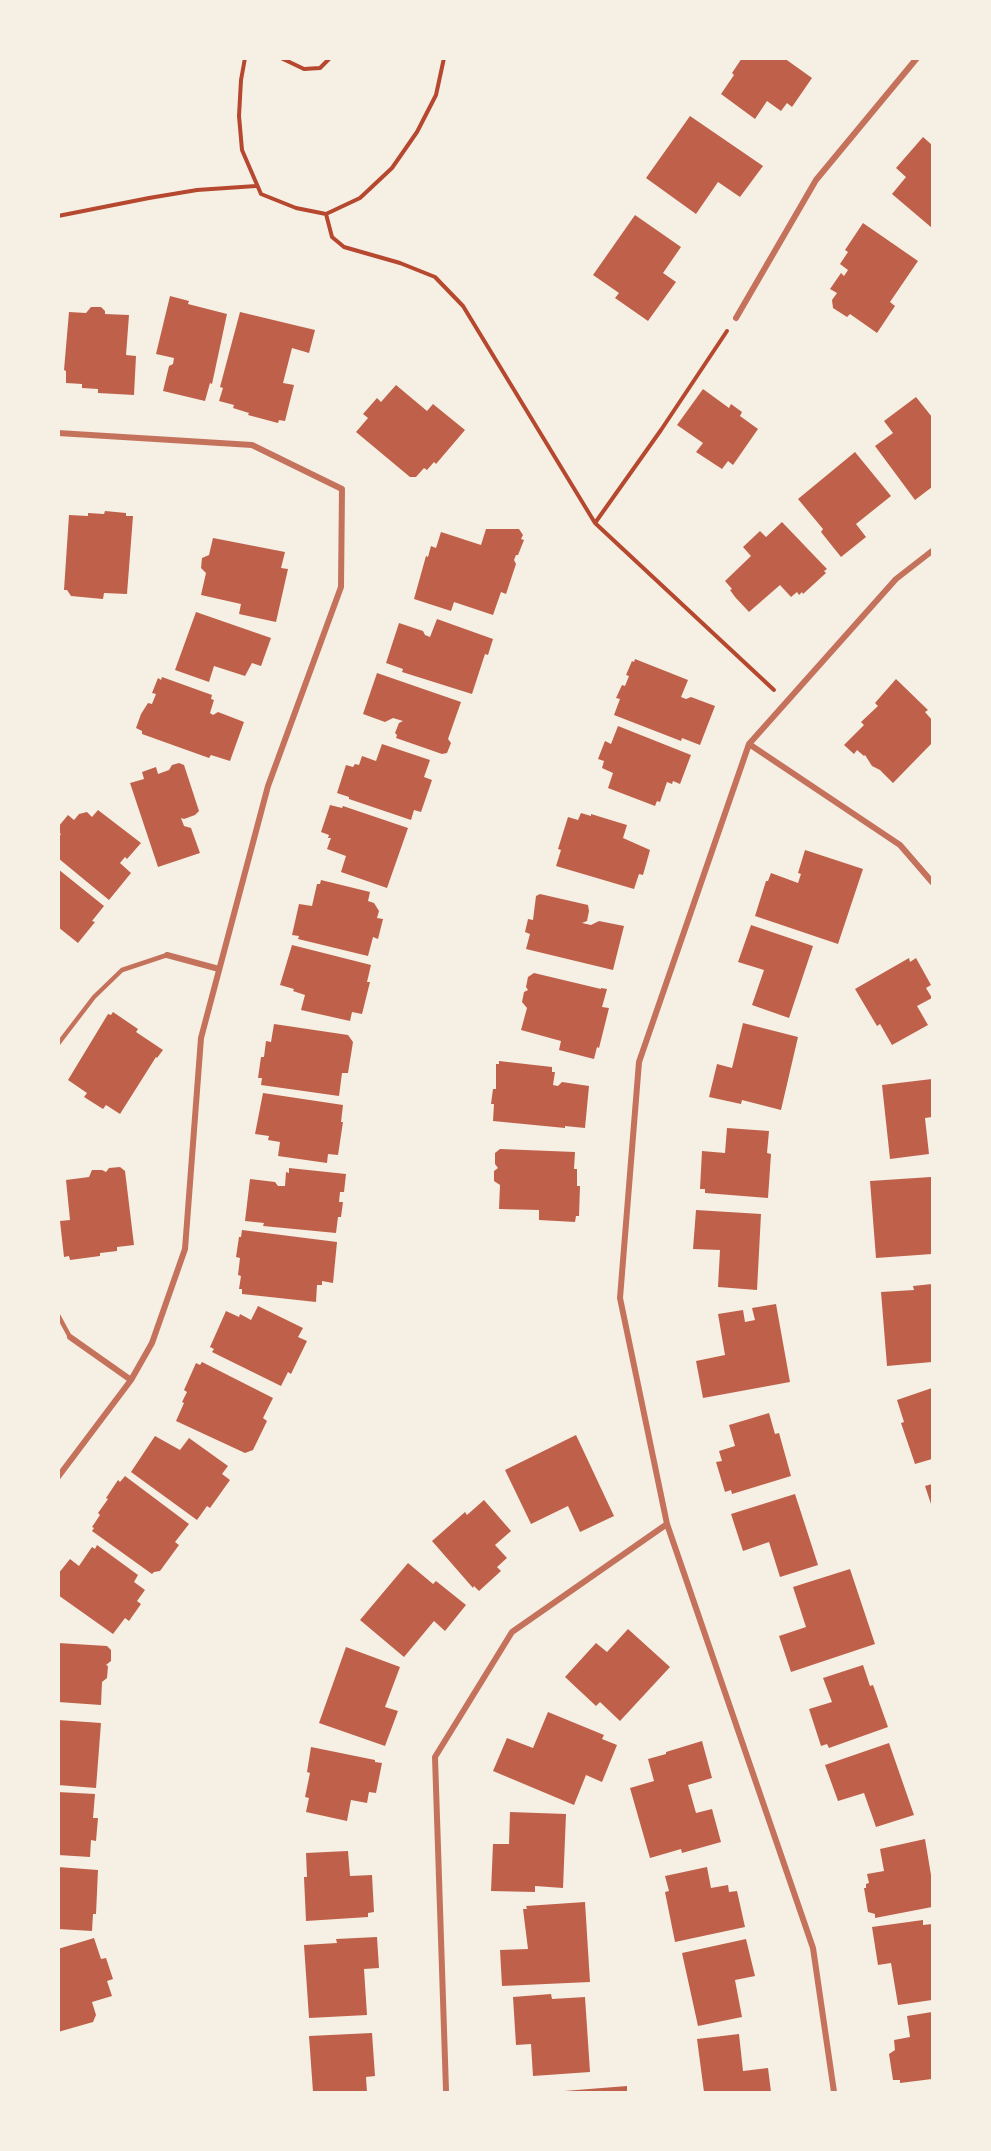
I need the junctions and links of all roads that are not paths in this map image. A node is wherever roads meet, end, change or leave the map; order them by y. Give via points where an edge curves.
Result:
1 (917, 58) edge
2 (736, 318) road end
3 (58, 433) edge
4 (933, 552) edge
5 (749, 744) junction
6 (933, 882) edge
7 (168, 955) joint
8 (219, 969) junction
9 (58, 1044) edge
10 (58, 1315) edge
11 (70, 1337) joint
12 (131, 1380) junction
13 (58, 1478) edge
14 (667, 1524) junction
15 (446, 2090) dead end
16 (834, 2092) edge

1 - 2 street via 816,180
3 - 8 street via 252,445 342,489 341,587 268,786
4 - 5 street via 896,579
5 - 6 street via 900,845
5 - 14 street via 639,1062 620,1298
7 - 8 street
7 - 9 lane via 122,970 94,997
8 - 12 street via 201,1038 185,1249 152,1343
10 - 11 lane
11 - 12 street
12 - 13 street
14 - 15 street via 512,1632 435,1757
14 - 16 street via 813,1948

